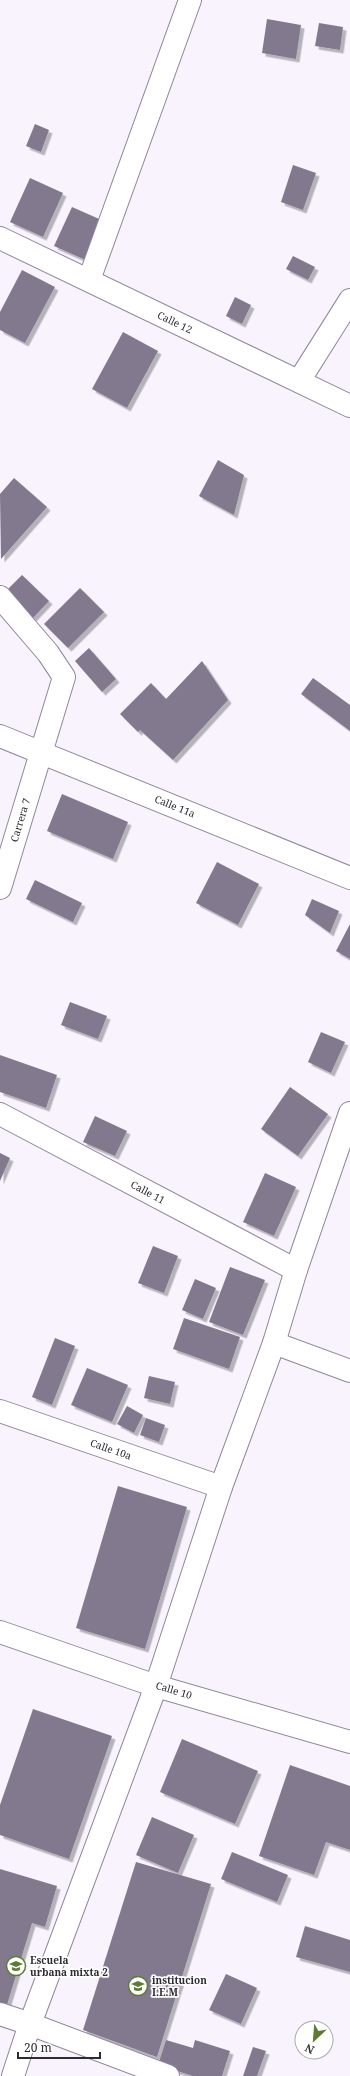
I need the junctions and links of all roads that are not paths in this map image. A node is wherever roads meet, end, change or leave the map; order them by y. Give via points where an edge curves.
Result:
1 (190, 0) edge
2 (0, 238) edge
3 (89, 280) junction
4 (350, 300) edge
5 (299, 381) junction
6 (350, 406) edge
7 (0, 597) edge
8 (0, 736) edge
9 (41, 751) junction
10 (350, 878) edge
11 (0, 888) edge
12 (0, 1114) edge
13 (350, 1114) edge
14 (296, 1270) junction
15 (274, 1343) junction
16 (350, 1371) edge
17 (0, 1411) edge
18 (221, 1487) junction
19 (0, 1632) edge
20 (156, 1686) junction
21 (350, 1742) edge
22 (0, 2014) edge
23 (30, 2024) junction
24 (13, 2076) edge
25 (168, 2076) edge

1 - 3 street
2 - 3 street, Calle 12
3 - 5 street, Calle 12
4 - 5 street
5 - 6 street, Calle 12
7 - 9 street, Carrera 7 via 48,653 64,677
8 - 9 street, Calle 11a
9 - 10 street, Calle 11a
9 - 11 street, Carrera 7
12 - 14 street, Calle 11
13 - 14 street
14 - 15 street
15 - 16 street
15 - 18 street
17 - 18 street, Calle 10a
18 - 20 street
19 - 20 street, Calle 10
20 - 21 street, Calle 10
20 - 23 street
22 - 23 street
23 - 24 street
23 - 25 street

